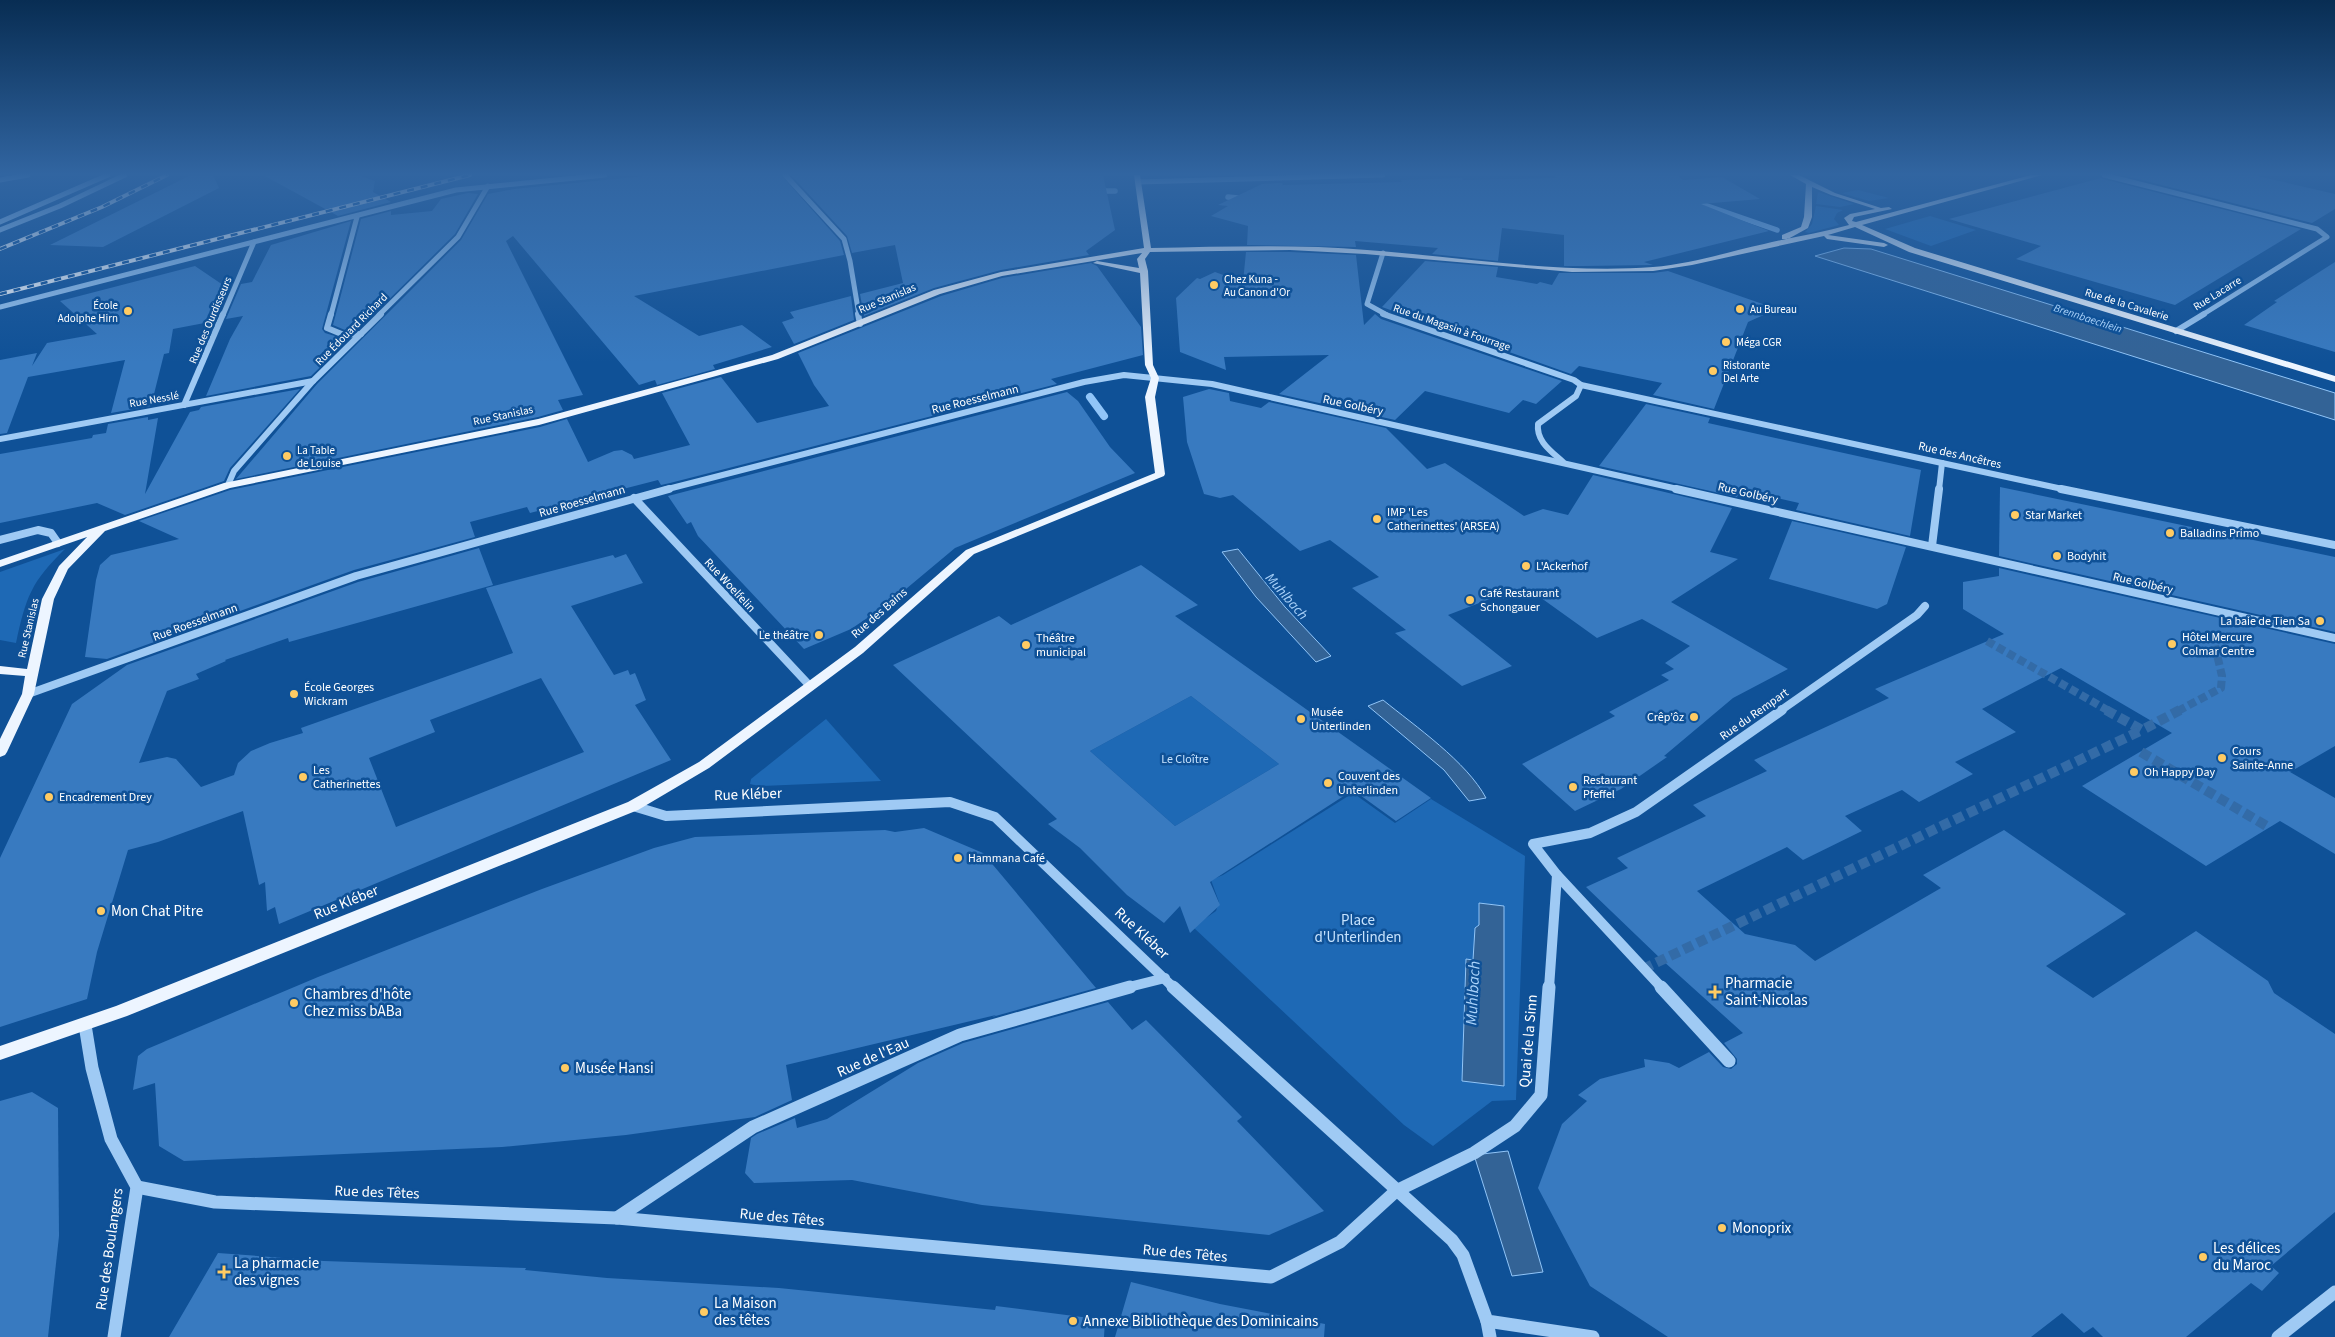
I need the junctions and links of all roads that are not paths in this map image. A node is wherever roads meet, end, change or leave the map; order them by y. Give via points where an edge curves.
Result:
1 (273, 237) edge
2 (351, 237) edge
3 (457, 237) edge
4 (843, 237) edge
5 (1146, 237) edge
6 (1784, 237) edge
7 (1810, 237) edge
8 (1833, 237) edge
9 (1882, 237) edge
10 (2325, 237) edge
11 (254, 242) junction
12 (1767, 245) junction
13 (1148, 250) junction
14 (1912, 250) junction
15 (1382, 253) junction
16 (1080, 261) junction
17 (1144, 271) junction
18 (0, 307) edge
19 (860, 324) junction
20 (2176, 330) junction
21 (361, 334) junction
22 (1155, 378) junction
23 (2335, 379) edge
24 (313, 381) junction
25 (1581, 386) junction
26 (184, 405) junction
27 (0, 439) edge
28 (1942, 462) junction
29 (1565, 463) junction
30 (228, 486) junction
31 (634, 498) junction
32 (103, 527) junction
33 (0, 540) edge
34 (58, 543) junction
35 (2335, 544) edge
36 (1932, 546) junction
37 (0, 564) edge
38 (1925, 606) dead end
39 (2335, 638) edge
40 (0, 670) edge
41 (32, 673) junction
42 (810, 686) junction
43 (28, 694) junction
44 (0, 752) edge
45 (633, 806) junction
46 (1557, 874) junction
47 (1165, 978) junction
48 (85, 1024) junction
49 (0, 1053) edge
50 (1730, 1061) dead end
51 (137, 1187) junction
52 (1396, 1191) junction
53 (617, 1218) junction
54 (2335, 1292) edge
55 (1487, 1321) junction
56 (114, 1337) edge
57 (1490, 1337) edge
58 (1593, 1337) edge
59 (2278, 1337) edge

1 - 11 street
2 - 21 street via 327,328 344,335
3 - 21 street, Rue Édouard Richard
4 - 19 street via 850,261
5 - 13 main road
6 - 12 main road
7 - 12 main road
8 - 14 main road, Rue de la Cavalerie
9 - 14 main road, Rue de la Cavalerie
10 - 20 street, Rue Lacarre
11 - 18 street
11 - 26 street, Rue des Ourdisseurs
12 - 15 main road, Rue Stanislas via 1692,263 1644,269 1572,270
13 - 15 main road, Rue Stanislas via 1310,249
13 - 16 main road, Rue Stanislas
13 - 17 main road via 1141,260
14 - 20 main road, Rue de la Cavalerie
15 - 25 street, Rue du Magasin à Fourrage via 1367,304 1378,312 1574,380
16 - 17 main road
16 - 19 main road, Rue Stanislas via 964,283
17 - 22 main road via 1149,366
19 - 30 main road, Rue Stanislas via 775,357 538,422
20 - 23 main road, Rue de la Cavalerie
21 - 24 street, Rue Édouard Richard
22 - 29 street, Rue Golbéry via 1212,384
22 - 31 street, Rue Roesselmann via 1124,375 1084,382
22 - 42 main road, Rue des Bains via 1150,397 1160,474 970,552 859,650
24 - 26 street, Rue Nesslé
24 - 30 street, Rue Édouard Richard via 234,470
25 - 28 street, Rue des Ancêtres
25 - 29 street via 1580,395 1567,406 1545,415 1537,428 1542,444
26 - 27 street, Rue Nesslé
28 - 35 street, Rue des Ancêtres
28 - 36 street
29 - 36 street, Rue Golbéry
30 - 32 main road, Rue Stanislas
31 - 42 street, Rue Woelfelin
31 - 43 street, Rue Roesselmann via 356,576
32 - 34 main road
32 - 41 main road, Rue Stanislas via 63,568 48,598
33 - 34 street via 38,530 51,534
34 - 37 main road
36 - 39 street, Rue Golbéry
38 - 46 street, Rue du Rempart via 1917,615 1636,812 1590,833 1533,844
40 - 41 main road
41 - 43 main road, Rue Stanislas
42 - 45 main road, Rue des Bains via 704,766
43 - 44 main road, Rue Stanislas
45 - 47 street, Rue Kléber via 666,816 950,802 995,817
45 - 48 main road, Rue Kléber
46 - 50 street
46 - 52 street, Quai de la Sinn via 1541,1095 1515,1126 1474,1153
47 - 52 street, Rue Kléber
47 - 53 street, Rue de l'Eau via 960,1035 753,1127
48 - 49 main road, Rue Kléber
48 - 51 street, Rue des Boulangers via 92,1068 111,1139
51 - 53 street, Rue des Têtes via 215,1202
51 - 56 street, Rue des Boulangers
52 - 53 street, Rue des Têtes via 1340,1242 1272,1277
52 - 55 street, Rue Kléber via 1452,1240 1463,1255
54 - 59 street
55 - 57 street, Rue Kléber
55 - 58 street

